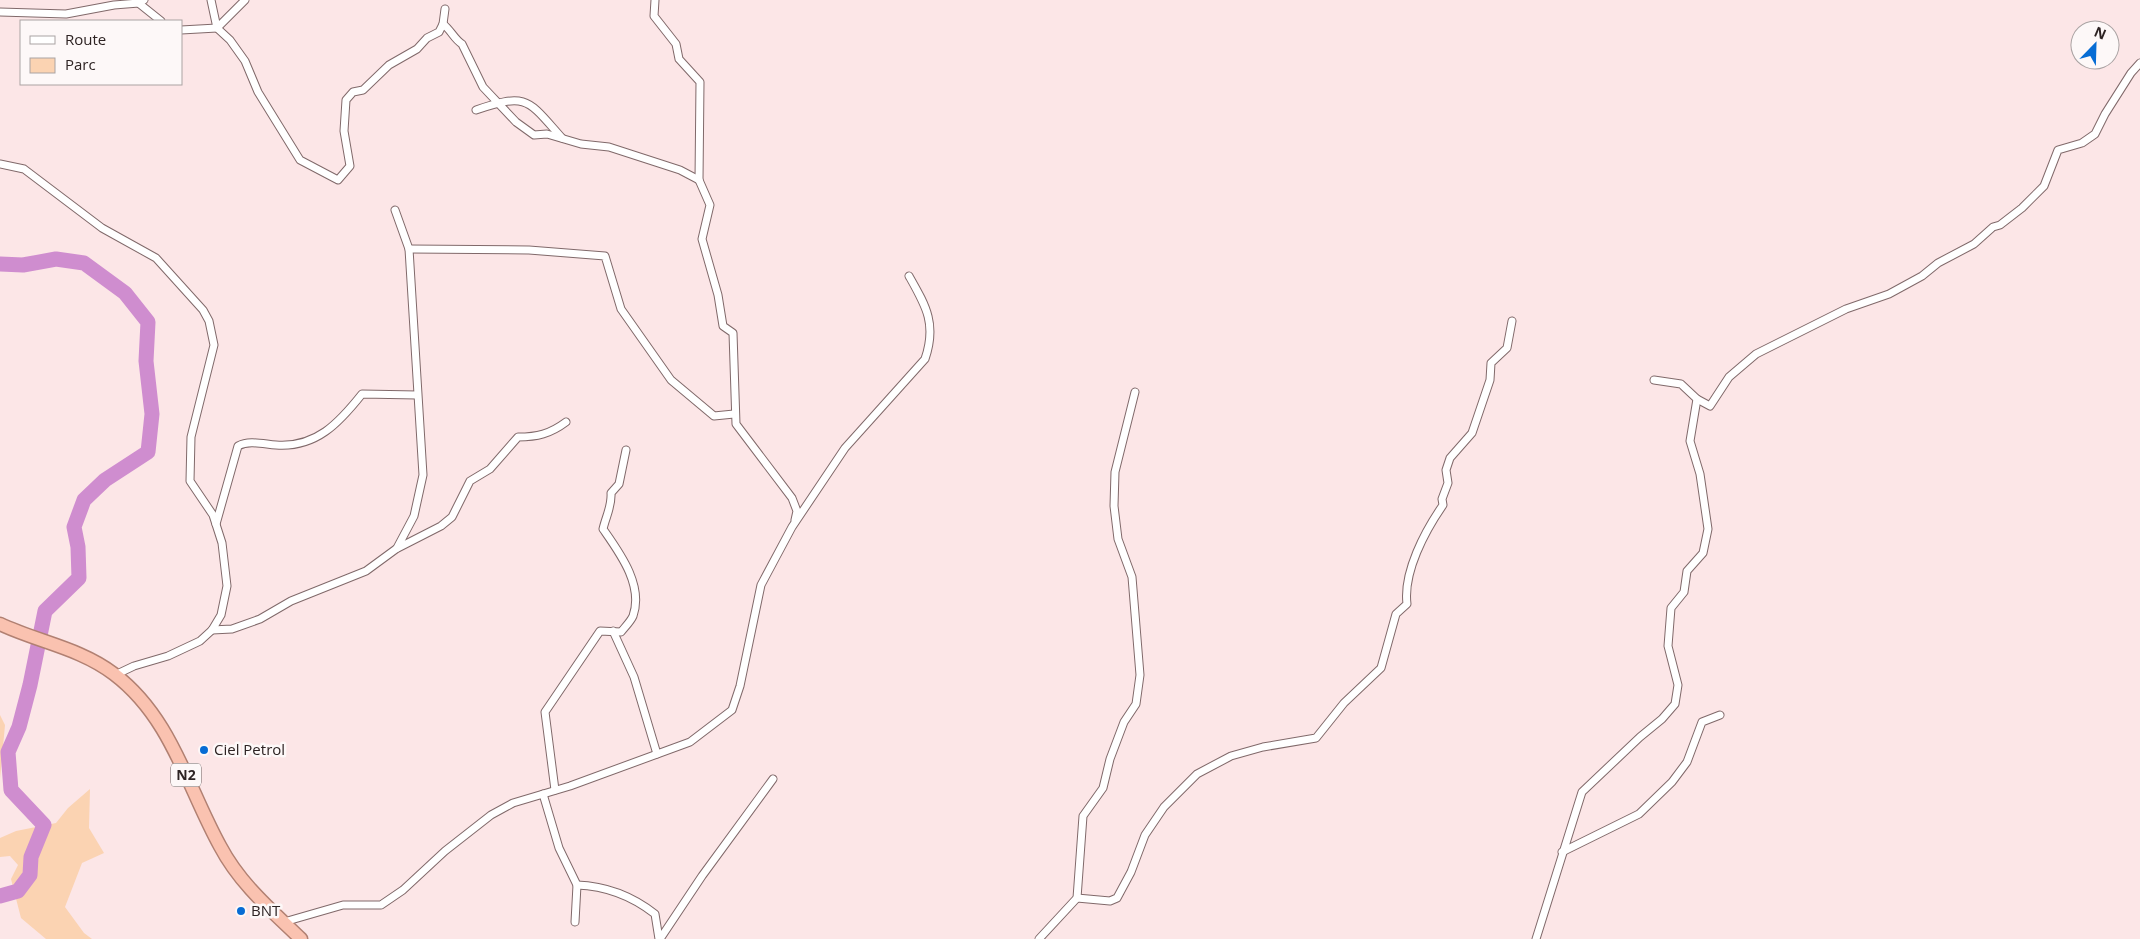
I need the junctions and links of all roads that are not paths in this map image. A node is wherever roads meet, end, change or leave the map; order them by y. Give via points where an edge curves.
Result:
1 (211, 0) edge
2 (245, 0) edge
3 (656, 0) edge
4 (139, 1) edge
5 (445, 9) dead end
6 (0, 12) edge
7 (160, 20) edge
8 (443, 24) junction
9 (217, 28) junction
10 (182, 30) edge
11 (2140, 63) edge
12 (497, 103) junction
13 (476, 110) dead end
14 (562, 138) junction
15 (0, 164) edge
16 (699, 180) junction
17 (394, 210) dead end
18 (409, 249) junction
19 (909, 276) dead end
20 (1512, 321) dead end
21 (1654, 380) dead end
22 (1135, 392) dead end
23 (417, 395) junction
24 (1697, 399) junction
25 (734, 414) junction
26 (566, 422) dead end
27 (626, 450) dead end
28 (216, 524) junction
29 (792, 527) junction
30 (396, 549) junction
31 (0, 624) edge
32 (212, 630) junction
33 (613, 631) junction
34 (115, 675) junction
35 (1720, 715) dead end
36 (657, 754) junction
37 (773, 778) dead end
38 (555, 790) junction
39 (543, 794) junction
40 (1562, 852) junction
41 (576, 885) junction
42 (1077, 898) junction
43 (284, 922) junction
44 (575, 922) dead end
45 (302, 939) edge
46 (660, 939) edge
47 (1039, 939) edge
48 (1536, 939) edge

1 - 9 street
2 - 9 street
3 - 16 street via 654,16 676,44 679,59 700,82
4 - 6 street via 66,14
4 - 7 street
5 - 8 street
8 - 9 street via 439,32 389,65 363,90 353,92 346,100 344,131 350,166 338,180 300,160 258,92 245,61
8 - 12 street via 462,44 483,87
9 - 10 street
11 - 24 street via 2095,134 2082,143 2058,150 2044,186 2008,220 1889,294 1846,309 1756,354 1729,377 1710,406
12 - 13 street
12 - 14 street via 534,135
12 - 14 street via 524,101 532,104
14 - 16 street via 629,152
15 - 28 street via 24,169 102,228 156,258 203,310 214,345 191,438 190,481
16 - 25 street via 710,205 702,239 723,326 733,333
17 - 18 street
18 - 23 street
18 - 25 street via 529,250 605,256 621,308 671,380 714,416
19 - 29 street via 931,322 931,342 925,359 845,448
20 - 42 street via 1508,348 1491,363 1490,380 1472,433 1450,458 1443,505 1425,531 1405,590 1407,604 1396,614 1381,668 1344,703 1316,738 1231,756 1197,774 1164,807 1145,835 1117,898 1110,901
21 - 24 street via 1681,384
22 - 42 street via 1115,472 1114,506 1118,538 1132,577 1140,675 1136,704 1124,722 1103,788 1083,816
23 - 28 street via 362,394 341,420 320,436 280,445 244,442 238,446
23 - 30 street via 423,476 414,516
24 - 40 street via 1690,441 1700,474 1708,529 1703,553 1687,571 1684,592 1671,608 1668,646 1678,685 1675,704 1582,792
25 - 29 street via 736,424 792,498 797,511
26 - 30 street via 538,437 518,437 490,469 470,481 452,517
27 - 33 street via 619,484 611,493 612,504 603,528 630,574 636,600 632,617 621,632
28 - 32 street via 222,543 227,586 221,615
29 - 36 street via 761,585 732,710 690,742
30 - 32 street via 366,570 291,601 260,619 232,629
31 - 34 highway, N2 via 78,652
32 - 34 street via 200,641 168,656
33 - 36 street via 634,677
33 - 38 street via 600,631 545,712
34 - 43 highway, N2 via 141,698 168,735 205,817 233,868 267,908
35 - 40 street via 1702,722 1687,762 1672,782 1639,814
36 - 38 street
37 - 46 street
38 - 39 street
39 - 41 street via 559,848
39 - 43 street via 513,803 491,815 381,904 343,905
40 - 48 street
41 - 44 street
41 - 46 street via 598,886 645,906 655,914
42 - 47 street
43 - 45 highway, N2

